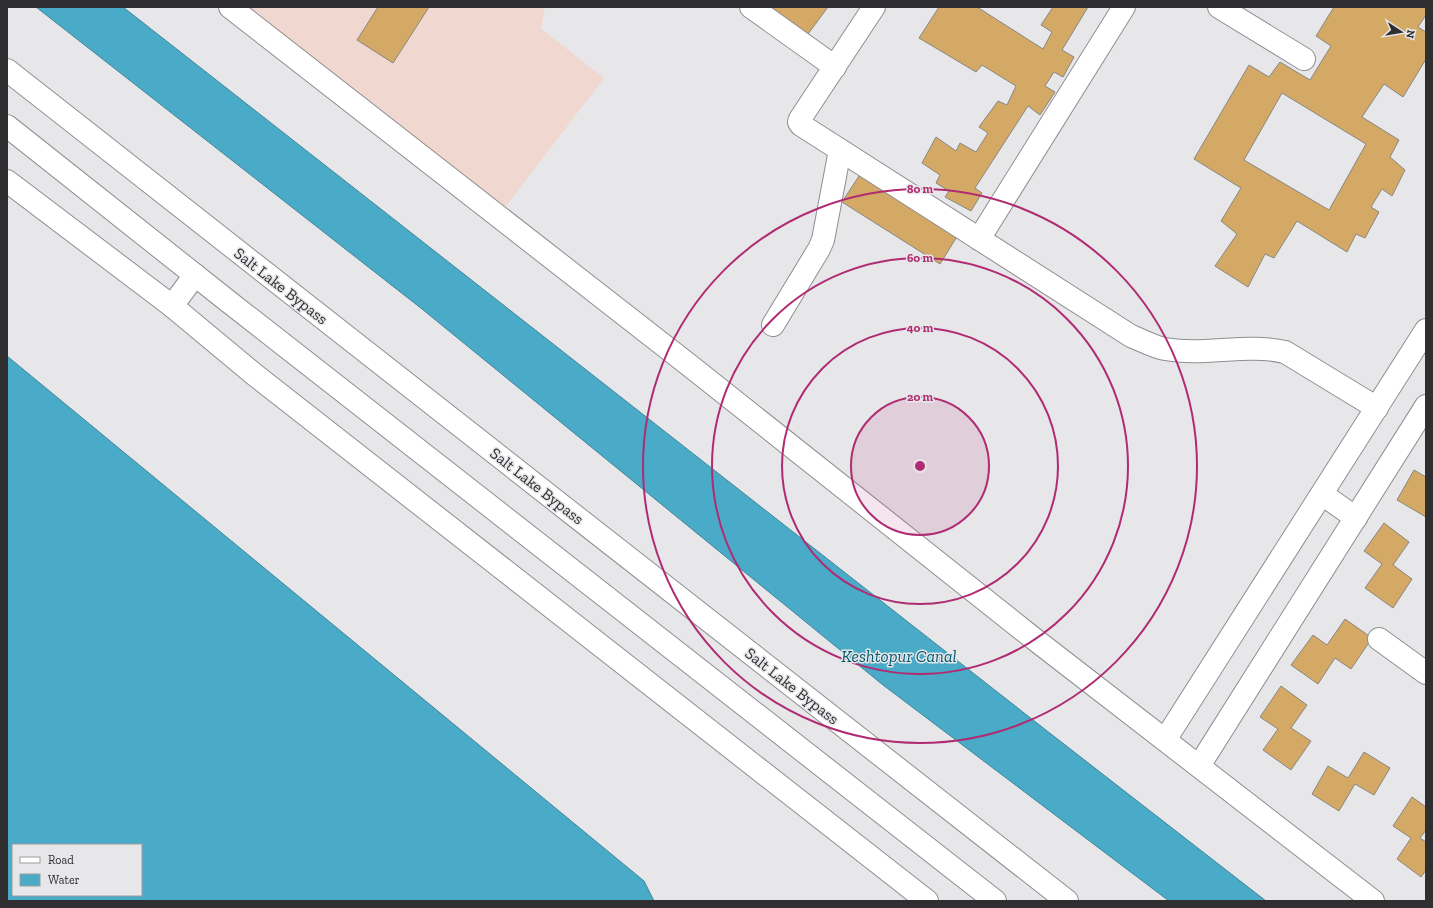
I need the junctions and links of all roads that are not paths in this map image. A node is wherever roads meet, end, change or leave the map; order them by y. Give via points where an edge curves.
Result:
1 (751, 7) edge
2 (874, 7) edge
3 (1124, 7) edge
4 (1219, 7) edge
5 (234, 8) edge
6 (1304, 59) dead end
7 (834, 67) junction
8 (7, 70) edge
9 (7, 126) edge
10 (840, 150) junction
11 (7, 182) edge
12 (979, 239) junction
13 (195, 275) junction
14 (172, 306) junction
15 (773, 325) dead end
16 (1426, 330) edge
17 (1426, 406) edge
18 (1377, 408) junction
19 (1322, 494) junction
20 (1356, 518) junction
21 (1379, 639) dead end
22 (1426, 673) edge
23 (1165, 740) junction
24 (1199, 766) junction
25 (928, 901) edge
26 (996, 901) edge
27 (1066, 901) edge
28 (1373, 901) edge

1 - 7 main road
2 - 7 main road
3 - 12 main road
4 - 6 main road
5 - 23 main road
7 - 10 main road via 799,122
8 - 27 main road, Salt Lake Bypass
9 - 13 main road
10 - 12 main road
10 - 15 main road via 820,249
11 - 14 main road
12 - 18 main road via 1131,336 1164,349 1200,352 1265,349 1285,352
13 - 14 main road
13 - 26 main road
14 - 25 main road via 255,375
16 - 18 main road
17 - 20 main road
18 - 19 main road
19 - 20 main road
19 - 23 main road
20 - 24 main road
21 - 22 main road
23 - 24 main road
24 - 28 main road

